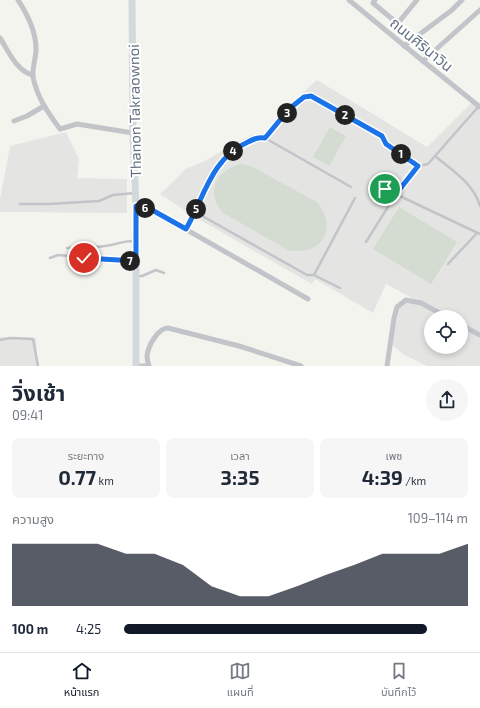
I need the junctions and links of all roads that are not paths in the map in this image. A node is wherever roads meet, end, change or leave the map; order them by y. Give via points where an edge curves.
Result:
1 (18, 0) edge
2 (132, 0) edge
3 (349, 0) edge
4 (375, 0) edge
5 (417, 0) edge
6 (462, 0) edge
7 (480, 10) edge
8 (398, 23) junction
9 (0, 38) edge
10 (415, 38) junction
11 (404, 46) junction
12 (423, 61) junction
13 (33, 75) junction
14 (44, 106) junction
15 (480, 106) edge
16 (14, 121) dead end
17 (132, 133) junction
18 (265, 138) junction
19 (435, 156) junction
20 (418, 166) junction
21 (351, 187) dead end
22 (385, 189) dead end
23 (136, 193) junction
24 (396, 194) junction
25 (355, 198) dead end
26 (200, 200) junction
27 (20, 204) dead end
28 (136, 206) junction
29 (480, 206) edge
30 (195, 212) junction
31 (204, 216) junction
32 (186, 229) junction
33 (479, 234) edge
34 (136, 242) junction
35 (366, 242) dead end
36 (67, 248) dead end
37 (50, 258) dead end
38 (136, 261) junction
39 (448, 264) dead end
40 (164, 273) dead end
41 (314, 275) junction
42 (136, 276) junction
43 (340, 288) dead end
44 (308, 299) dead end
45 (434, 310) edge
46 (468, 329) edge
47 (480, 335) edge
48 (0, 340) edge
49 (38, 366) edge
50 (136, 366) edge
51 (149, 366) edge
52 (301, 366) edge
53 (387, 366) edge

1 - 13 street via 32,24 35,35
2 - 17 street, Thanon Takraownoi
3 - 11 street, ถนนศิรินาวิน
4 - 8 street via 373,3
5 - 8 street
6 - 10 street
7 - 12 street
8 - 10 street
9 - 13 street via 21,69
10 - 11 street
11 - 12 street, ถนนศิรินาวิน
12 - 15 street, ถนนศิรินาวิน
13 - 14 street
14 - 16 street
14 - 17 street via 60,129 77,124
15 - 19 lane
17 - 23 street, Thanon Takraownoi
18 - 20 lane via 294,105 304,97 311,96 382,136 386,144
18 - 21 lane
18 - 26 lane via 258,137 241,145 227,156 216,169
19 - 20 lane via 428,164
19 - 29 lane via 470,187
20 - 24 lane
22 - 24 lane
23 - 27 lane via 113,195 99,201
23 - 28 street, Thanon Takraownoi
24 - 33 lane
24 - 35 lane
25 - 41 lane
26 - 30 lane
26 - 31 lane
28 - 32 street via 152,210
28 - 34 street, Thanon Takraownoi
30 - 31 lane
30 - 32 lane
31 - 41 lane via 307,275
32 - 44 street
33 - 39 lane
34 - 36 lane via 126,240 108,246
34 - 38 street, Thanon Takraownoi
37 - 38 lane via 58,256
38 - 42 street, Thanon Takraownoi
40 - 42 lane via 156,270
41 - 43 lane
42 - 50 street, Thanon Takraownoi
45 - 53 street via 406,300 398,307
46 - 47 street
48 - 49 lane via 33,339
50 - 51 street
51 - 52 street via 147,355 151,345 163,328 168,328 239,346

